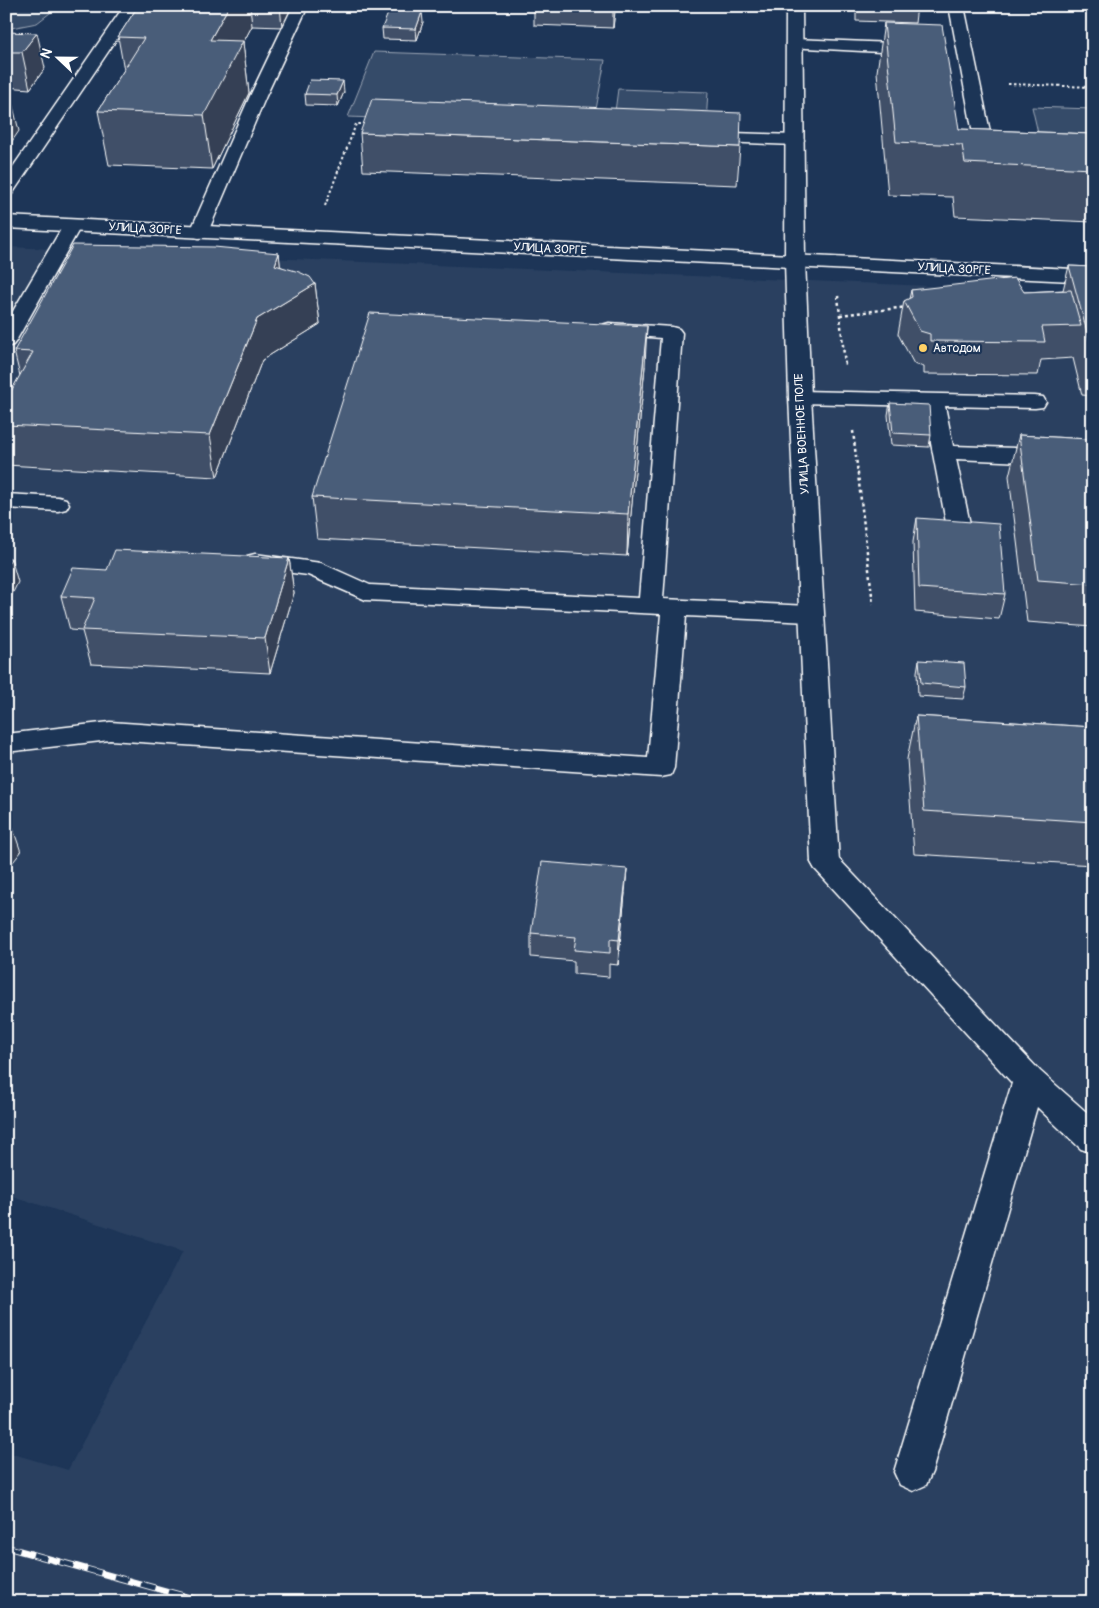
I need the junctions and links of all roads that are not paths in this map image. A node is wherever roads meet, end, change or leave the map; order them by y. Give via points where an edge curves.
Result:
1 (132, 6) edge
2 (301, 6) edge
3 (794, 6) edge
4 (956, 6) edge
5 (794, 44) junction
6 (964, 51) junction
7 (690, 136) edge
8 (795, 140) junction
9 (1006, 161) edge
10 (6, 190) edge
11 (6, 222) edge
12 (72, 226) junction
13 (199, 232) junction
14 (795, 261) junction
15 (1093, 276) edge
16 (587, 328) edge
17 (6, 342) edge
18 (800, 397) junction
19 (933, 400) junction
20 (1034, 402) dead end
21 (943, 452) junction
22 (1046, 456) edge
23 (6, 502) edge
24 (58, 504) dead end
25 (960, 533) edge
26 (250, 560) edge
27 (662, 607) junction
28 (810, 614) junction
29 (6, 743) edge
30 (1029, 1080) junction
31 (1093, 1139) edge
32 (913, 1472) dead end

1 - 10 street
2 - 13 street
3 - 5 street, УЛИЦА ВОЕННОЕ ПОЛЕ
4 - 6 street
5 - 6 street
5 - 8 street, УЛИЦА ВОЕННОЕ ПОЛЕ
6 - 9 street via 987,160
7 - 8 street
8 - 14 street, УЛИЦА ВОЕННОЕ ПОЛЕ
11 - 12 street, УЛИЦА ЗОРГЕ
12 - 13 street, УЛИЦА ЗОРГЕ
12 - 17 street
13 - 14 street, УЛИЦА ЗОРГЕ
14 - 15 street, УЛИЦА ЗОРГЕ
14 - 18 street, УЛИЦА ВОЕННОЕ ПОЛЕ
16 - 27 street via 672,333
18 - 19 street
18 - 28 street, УЛИЦА ВОЕННОЕ ПОЛЕ
19 - 20 street
19 - 21 street
21 - 22 street
21 - 25 street
23 - 24 street
26 - 27 street via 313,568 366,592
27 - 28 street
27 - 29 street via 661,768 110,732
28 - 30 street, УЛИЦА ВОЕННОЕ ПОЛЕ via 825,862
30 - 31 street
30 - 32 street

